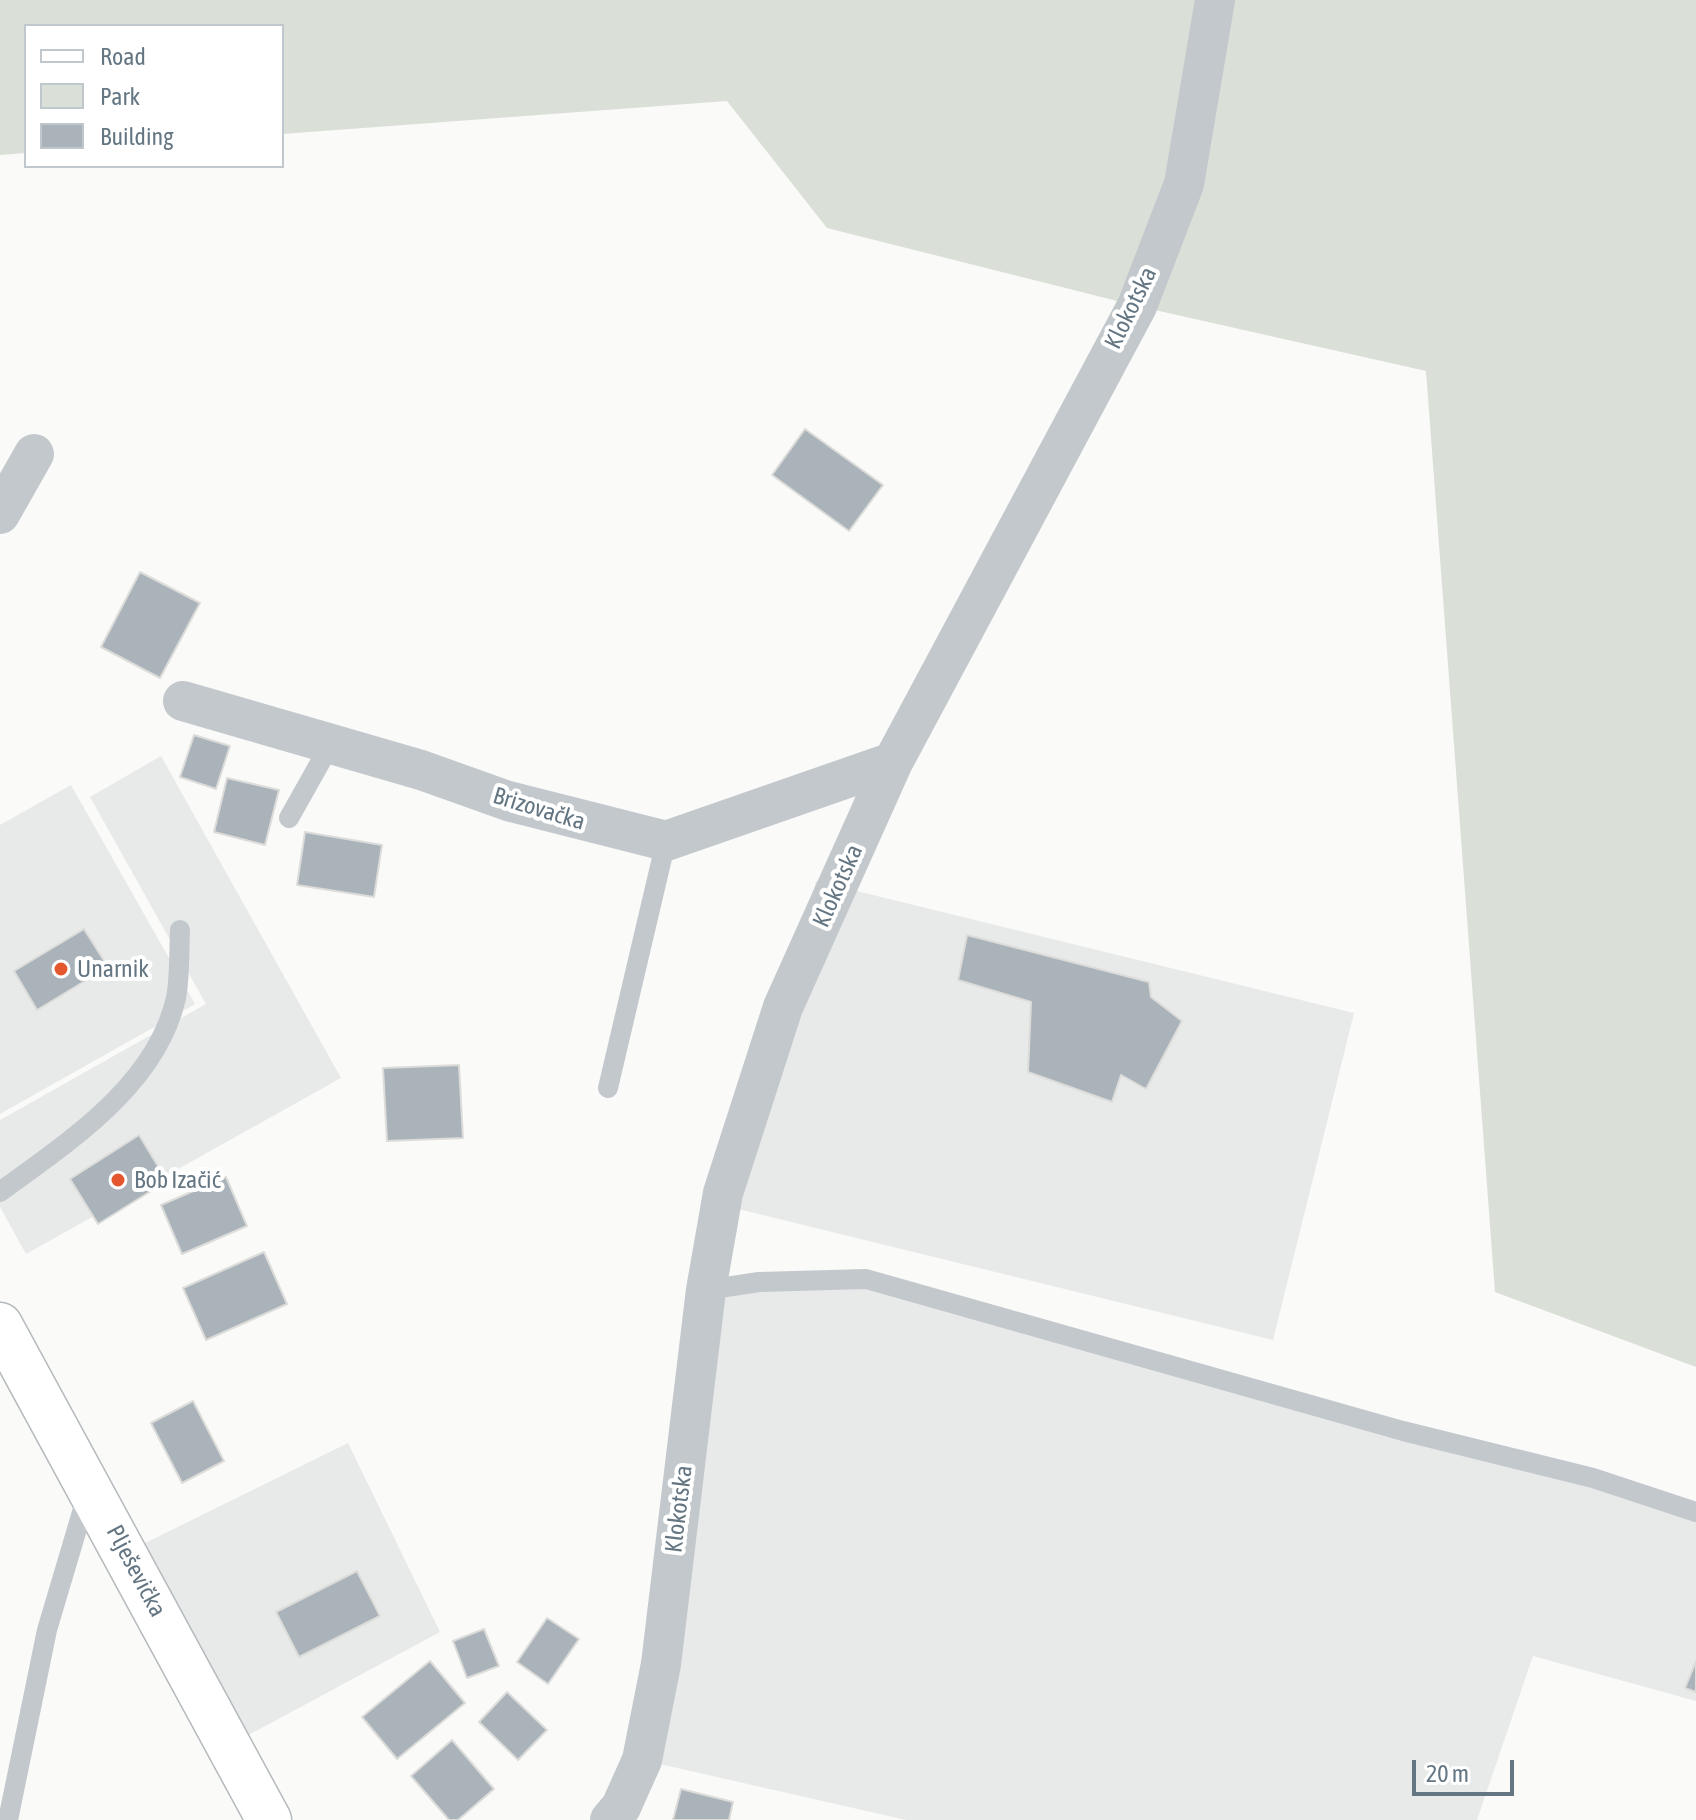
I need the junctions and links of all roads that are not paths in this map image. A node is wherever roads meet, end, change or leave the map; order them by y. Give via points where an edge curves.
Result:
1 (1215, 0) edge
2 (34, 454) dead end
3 (0, 514) edge
4 (183, 701) dead end
5 (330, 745) junction
6 (893, 762) junction
7 (289, 818) dead end
8 (666, 841) junction
9 (180, 930) dead end
10 (608, 1088) dead end
11 (0, 1192) edge
12 (706, 1290) junction
13 (0, 1325) edge
14 (90, 1485) junction
15 (1696, 1512) edge
16 (8, 1820) edge
17 (269, 1820) edge
18 (610, 1820) edge

1 - 6 street, Klokotska via 1184,184 1137,306
2 - 3 street
4 - 5 street, Brizovačka
5 - 7 lane
5 - 8 street, Brizovačka via 583,823
6 - 8 street
6 - 12 street, Klokotska via 783,1007 723,1193
8 - 10 lane
9 - 11 lane via 176,999 150,1058 123,1094
12 - 15 lane via 759,1282 866,1279 1403,1431 1593,1478
12 - 18 street, Klokotska via 661,1664 642,1760
13 - 14 main road, Plješevička
14 - 16 lane via 47,1630
14 - 17 main road, Plješevička

